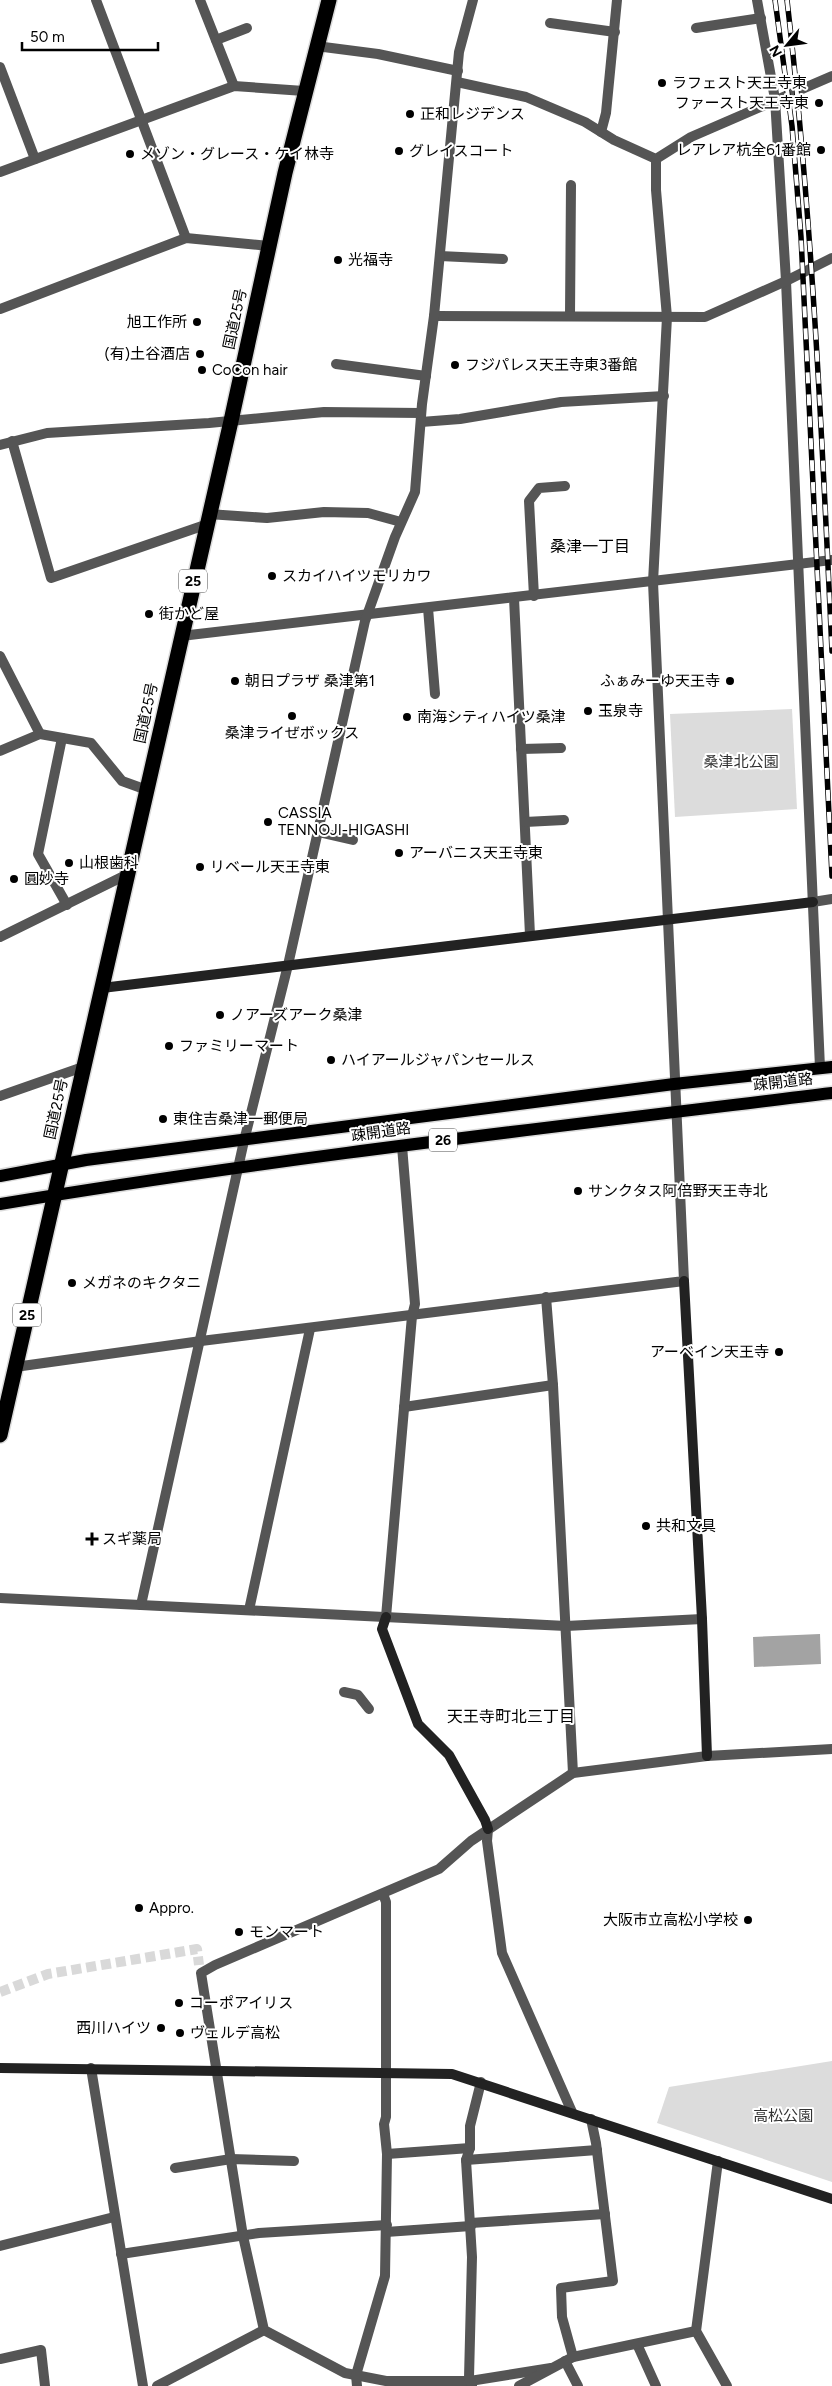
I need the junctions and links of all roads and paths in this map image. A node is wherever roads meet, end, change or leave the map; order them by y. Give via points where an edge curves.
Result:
1 (96, 0) edge
2 (200, 0) edge
3 (329, 0) edge
4 (473, 0) edge
5 (617, 0) edge
6 (757, 0) edge
7 (761, 18) junction
8 (550, 23) dead end
9 (247, 28) dead end
10 (696, 28) dead end
11 (615, 32) junction
12 (216, 40) junction
13 (316, 46) junction
14 (0, 68) edge
15 (458, 71) junction
16 (832, 76) edge
17 (457, 82) junction
18 (234, 86) junction
19 (304, 91) junction
20 (775, 99) junction
21 (142, 121) junction
22 (601, 132) junction
23 (35, 159) junction
24 (656, 159) junction
25 (0, 172) edge
26 (571, 185) dead end
27 (186, 238) junction
28 (269, 246) junction
29 (440, 256) junction
30 (832, 258) edge
31 (503, 259) dead end
32 (786, 281) junction
33 (0, 309) edge
34 (434, 316) junction
35 (570, 316) junction
36 (667, 317) junction
37 (336, 364) dead end
38 (426, 376) junction
39 (664, 396) junction
40 (421, 418) junction
41 (231, 421) junction
42 (12, 441) junction
43 (0, 445) edge
44 (565, 486) dead end
45 (207, 520) junction
46 (401, 522) junction
47 (832, 560) edge
48 (799, 565) junction
49 (653, 582) junction
50 (534, 596) junction
51 (514, 598) junction
52 (428, 608) junction
53 (368, 615) junction
54 (180, 636) junction
55 (0, 656) edge
56 (435, 694) dead end
57 (40, 734) junction
58 (62, 738) junction
59 (561, 748) dead end
60 (521, 749) junction
61 (0, 751) edge
62 (147, 790) junction
63 (564, 820) dead end
64 (524, 822) junction
65 (318, 832) junction
66 (353, 840) dead end
67 (128, 874) junction
68 (832, 899) edge
69 (813, 902) junction
70 (67, 905) junction
71 (668, 919) junction
72 (530, 935) junction
73 (0, 937) edge
74 (288, 965) junction
75 (102, 988) junction
76 (83, 1067) junction
77 (826, 1067) edge
78 (674, 1084) junction
79 (832, 1092) edge
80 (0, 1096) edge
81 (676, 1111) junction
82 (244, 1140) junction
83 (402, 1146) junction
84 (62, 1164) junction
85 (239, 1168) junction
86 (0, 1176) edge
87 (55, 1195) junction
88 (0, 1204) edge
89 (684, 1282) junction
90 (546, 1297) junction
91 (412, 1316) junction
92 (310, 1329) junction
93 (201, 1341) junction
94 (15, 1367) junction
95 (553, 1385) junction
96 (404, 1407) junction
97 (2, 1419) edge
98 (0, 1435) edge
99 (0, 1598) edge
100 (141, 1605) junction
101 (249, 1610) junction
102 (386, 1617) junction
103 (702, 1620) junction
104 (566, 1626) junction
105 (344, 1692) dead end
106 (369, 1709) dead end
107 (832, 1749) edge
108 (707, 1756) junction
109 (573, 1772) junction
110 (488, 1829) junction
111 (383, 1894) junction
112 (0, 2068) edge
113 (90, 2068) junction
114 (217, 2069) junction
115 (385, 2073) junction
116 (481, 2082) junction
117 (572, 2112) junction
118 (591, 2119) junction
119 (470, 2148) junction
120 (597, 2150) junction
121 (387, 2154) junction
122 (231, 2159) junction
123 (466, 2160) junction
124 (294, 2161) dead end
125 (718, 2161) junction
126 (175, 2168) dead end
127 (832, 2200) edge
128 (605, 2214) junction
129 (114, 2217) junction
130 (471, 2225) junction
131 (387, 2229) junction
132 (243, 2236) junction
133 (0, 2246) edge
134 (120, 2254) junction
135 (264, 2330) junction
136 (696, 2331) junction
137 (638, 2344) junction
138 (0, 2359) edge
139 (569, 2359) junction
140 (551, 2368) junction
141 (356, 2375) junction
142 (471, 2383) edge
143 (45, 2386) edge
144 (143, 2386) edge
145 (157, 2386) edge
146 (357, 2386) edge
147 (519, 2386) edge
148 (578, 2386) edge
149 (656, 2386) edge
150 (727, 2386) edge

1 - 21 street
2 - 12 street
3 - 13 highway, 国道25号 / 25
4 - 15 street via 459,52
5 - 11 street
6 - 7 street
7 - 10 street
7 - 20 street
8 - 11 street
9 - 12 street
11 - 22 street
12 - 18 street
13 - 15 street via 378,54
13 - 19 highway, 国道25号 / 25
14 - 23 street
15 - 17 street
16 - 20 street
17 - 22 street via 526,97
17 - 29 street
18 - 19 street
18 - 21 street
19 - 28 highway, 国道25号 / 25
20 - 24 street via 691,137
20 - 32 street
21 - 23 street
21 - 27 street
22 - 24 street
23 - 25 street
24 - 36 street
26 - 35 street
27 - 28 street
27 - 33 street
28 - 41 highway, 国道25号 / 25
29 - 31 street
29 - 34 street
30 - 32 street
32 - 36 street via 705,317
32 - 48 street
34 - 35 street
34 - 38 street
35 - 36 street
36 - 39 street
37 - 38 street
38 - 40 street
39 - 40 street via 561,402 460,419
39 - 49 street
40 - 41 street via 324,412
40 - 46 street via 415,492
41 - 42 street via 46,433
41 - 45 highway, 国道25号 / 25
42 - 43 street
42 - 45 street via 51,578
44 - 50 street via 540,488 529,501
45 - 46 street via 324,512 368,513
45 - 54 highway, 国道25号 / 25
46 - 53 street
47 - 48 street
48 - 49 street
48 - 69 street
49 - 50 street
49 - 71 street
50 - 51 street
51 - 52 street
51 - 60 street
52 - 53 street
52 - 56 street
53 - 54 street
53 - 65 street
54 - 62 highway, 国道25号 / 25
55 - 57 street
57 - 58 street
57 - 61 street
58 - 62 street via 91,744 122,781
58 - 70 street via 38,854
59 - 60 street
60 - 64 street
62 - 67 highway, 国道25号 / 25
63 - 64 street
64 - 72 street
65 - 66 street
65 - 74 street
67 - 70 street
67 - 75 highway, 国道25号 / 25
68 - 69 street
69 - 71 street
69 - 77 street
70 - 73 street
71 - 72 street
71 - 78 street
72 - 74 street
74 - 75 street
74 - 82 street
75 - 76 highway, 国道25号 / 25
76 - 80 street
76 - 84 highway, 国道25号 / 25
77 - 78 main road, 疎開道路 / 26
78 - 81 street
78 - 82 main road, 疎開道路 / 26
79 - 81 main road, 疎開道路 / 26
81 - 83 main road, 疎開道路 / 26
81 - 89 street
82 - 84 main road, 疎開道路 / 26
82 - 85 street
83 - 85 main road, 疎開道路 / 26
83 - 91 street via 415,1304
84 - 86 main road, 疎開道路
84 - 87 highway, 国道25号 / 25
85 - 87 main road, 疎開道路 / 26
85 - 93 street
87 - 88 main road, 疎開道路
87 - 94 highway, 国道25号 / 25
89 - 90 street
89 - 103 street
90 - 91 street
90 - 95 street
91 - 92 street
91 - 96 street
92 - 93 street
92 - 101 street
93 - 94 street
93 - 100 street
94 - 97 highway, 国道25号 / 25
95 - 96 street
95 - 104 street
96 - 102 street
97 - 98 highway, 国道25号 / 25
99 - 100 street
100 - 101 street
101 - 102 street
102 - 104 street
102 - 110 street via 382,1629 418,1724 449,1755
103 - 104 street
103 - 108 street
104 - 109 street
105 - 106 street via 358,1695
107 - 108 street
108 - 109 street
109 - 110 street
110 - 111 street via 438,1869
110 - 117 street via 486,1842 502,1953
111 - 114 street via 200,1969
111 - 115 street via 386,1902
112 - 113 street
113 - 114 street
113 - 129 street
114 - 115 street
114 - 122 street
115 - 116 street via 452,2074
115 - 121 street
116 - 117 street
116 - 119 street via 470,2126
117 - 118 street
118 - 120 street
118 - 125 street
119 - 121 street
119 - 123 street
120 - 123 street
120 - 128 street
121 - 131 street
122 - 124 street
122 - 126 street
122 - 132 street
123 - 130 street
125 - 127 street
125 - 136 street
128 - 130 street
128 - 139 street via 613,2281 561,2288
129 - 133 street
129 - 134 street
130 - 131 street
130 - 142 street
131 - 132 street via 312,2228
131 - 141 street via 385,2276
132 - 134 street
132 - 135 street
134 - 144 street
135 - 141 street via 345,2373
135 - 145 street
136 - 137 street
136 - 150 street
137 - 139 street
137 - 149 street
138 - 143 street via 41,2350
139 - 140 street
139 - 148 street
140 - 142 street
140 - 147 street
141 - 142 street via 386,2380
141 - 146 street

